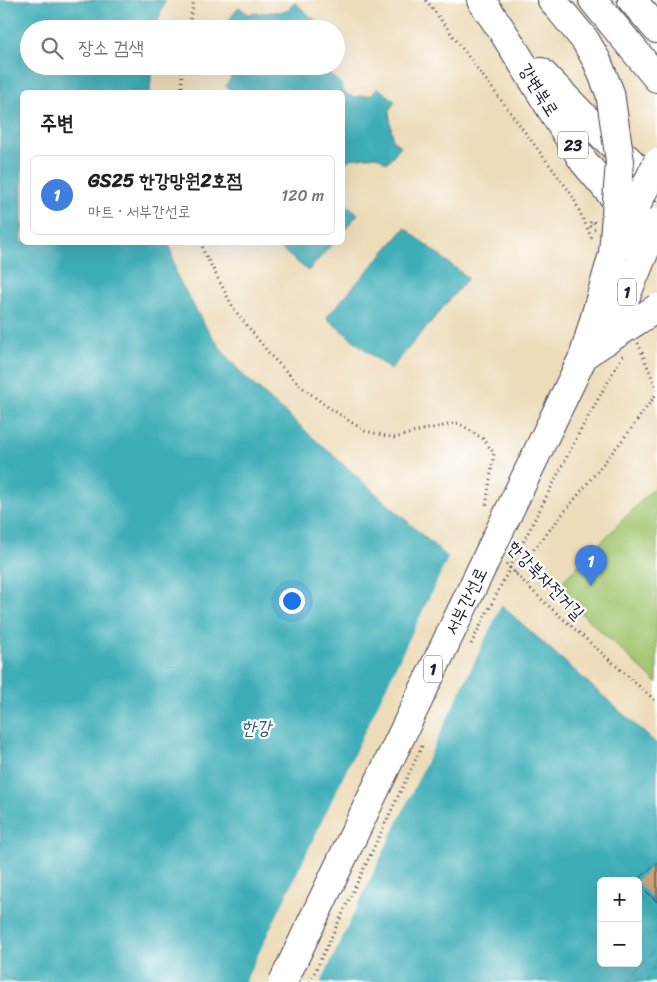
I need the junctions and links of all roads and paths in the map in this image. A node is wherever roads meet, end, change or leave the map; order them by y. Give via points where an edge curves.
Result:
1 (194, 0) edge
2 (426, 0) edge
3 (481, 0) edge
4 (492, 0) edge
5 (552, 0) edge
6 (592, 0) edge
7 (632, 0) edge
8 (190, 20) edge
9 (657, 29) edge
10 (503, 32) junction
11 (182, 75) edge
12 (657, 78) edge
13 (182, 90) edge
14 (657, 164) edge
15 (657, 187) edge
16 (572, 195) dead end
17 (657, 222) edge
18 (202, 245) edge
19 (657, 248) edge
20 (613, 254) junction
21 (657, 308) edge
22 (625, 352) dead end
23 (584, 355) junction
24 (657, 393) edge
25 (486, 510) dead end
26 (503, 560) dead end
27 (515, 573) junction
28 (468, 650) dead end
29 (657, 702) edge
30 (426, 739) dead end
31 (283, 982) edge
32 (310, 982) edge

1 - 8 path
2 - 16 path
3 - 10 main road, 강변북로 / 23
4 - 10 main road
5 - 20 main road, bridge via 585,40 610,93 620,161
6 - 12 main road
7 - 9 main road
10 - 15 main road
10 - 19 main road, 강변북로 / 23 via 584,162
11 - 13 path
14 - 20 main road, 서부간선로 / 1, bridge
17 - 23 main road, 서부간선로 / 1, bridge via 623,303
18 - 25 path via 234,309 272,357 328,407 365,431 395,438 459,423 482,440 494,453
20 - 23 main road, 서부간선로 / 1, bridge
21 - 23 main road, bridge
22 - 28 path, bridge via 579,433
23 - 31 main road, 서부간선로 / 1, bridge
24 - 27 path
26 - 27 path, 한강북자전거길
27 - 29 path, 한강북자전거길
30 - 32 path, bridge

